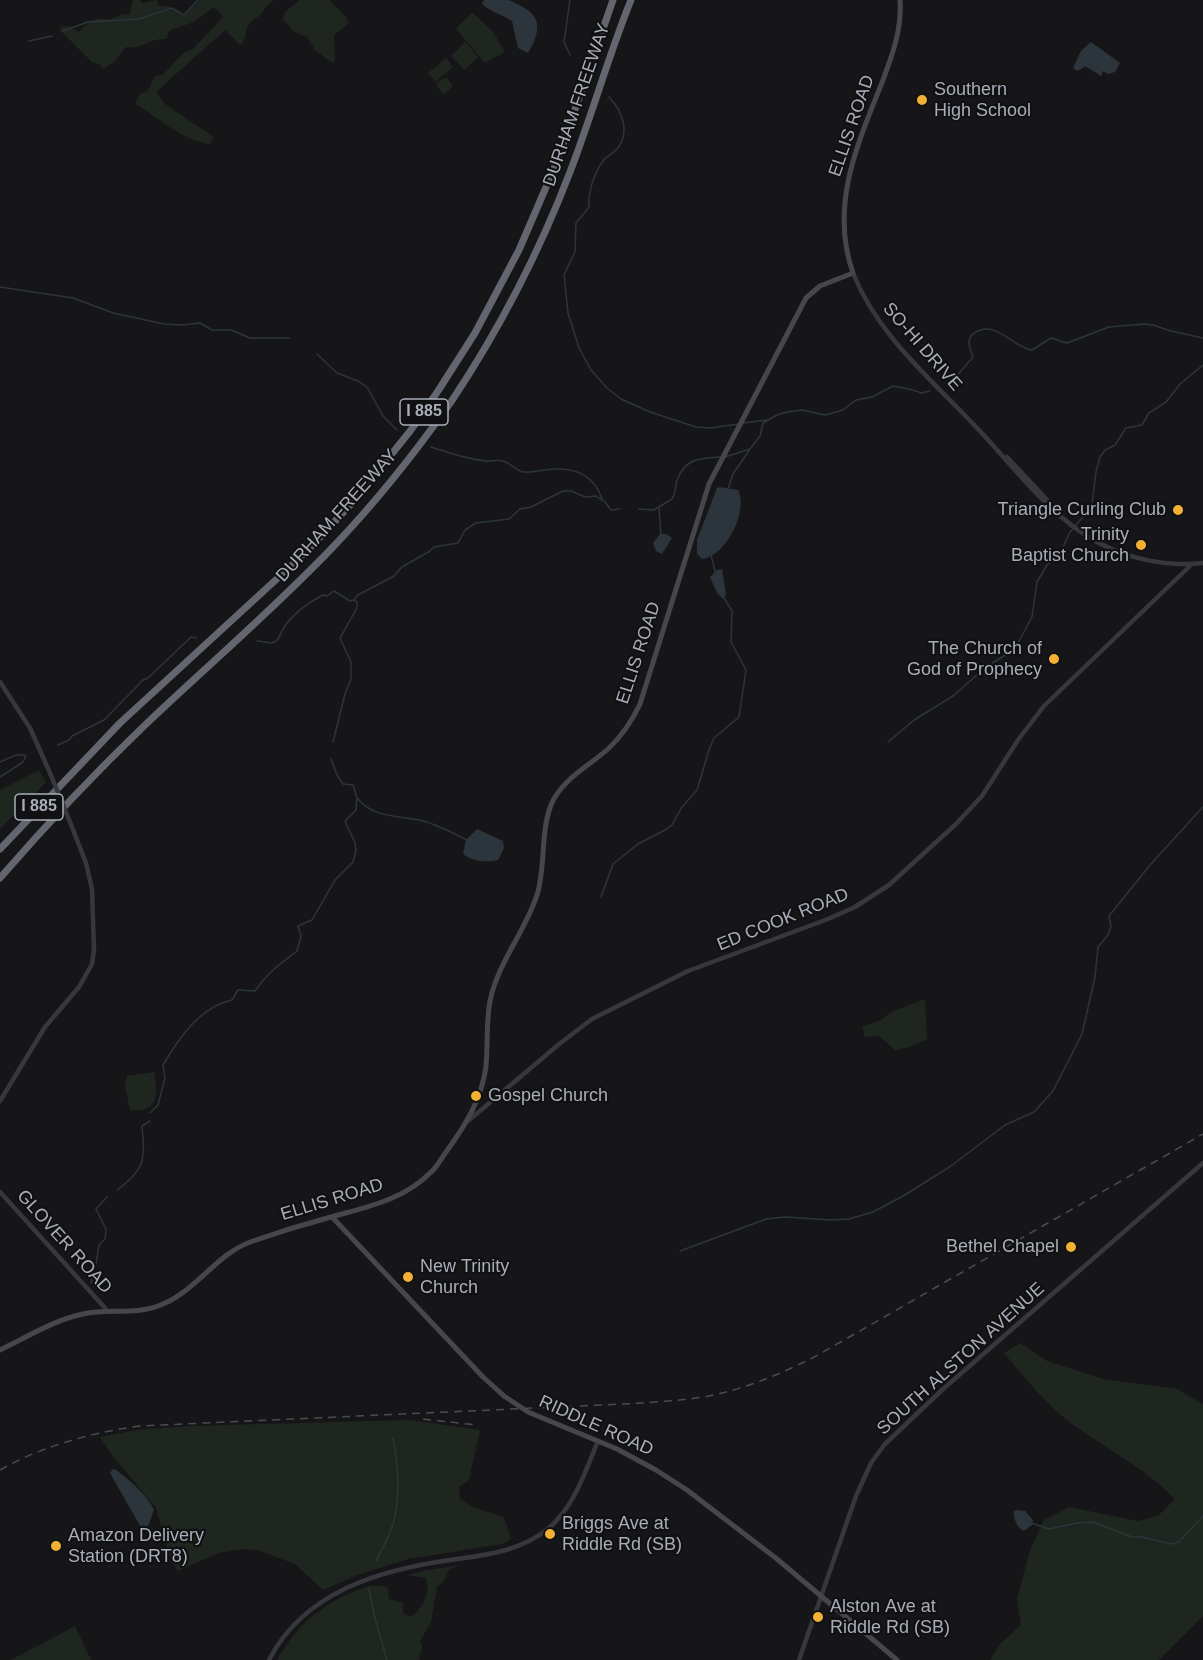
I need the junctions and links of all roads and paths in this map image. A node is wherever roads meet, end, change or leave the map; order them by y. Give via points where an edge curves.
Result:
1 (613, 0) edge
2 (633, 0) edge
3 (900, 0) edge
4 (853, 273) junction
5 (1203, 563) edge
6 (1191, 565) junction
7 (0, 682) edge
8 (0, 849) edge
9 (0, 878) edge
10 (0, 1101) edge
11 (468, 1122) junction
12 (1203, 1163) edge
13 (0, 1192) edge
14 (332, 1217) junction
15 (106, 1311) junction
16 (0, 1350) edge
17 (598, 1441) junction
18 (821, 1596) junction
19 (268, 1660) edge
20 (799, 1660) edge
21 (897, 1660) edge

1 - 8 highway, DURHAM FREEWAY / I 885 via 560,153 519,250 463,352 411,429 321,536 120,723
2 - 9 highway, DURHAM FREEWAY / I 885 via 574,163 534,257 483,351 424,439 325,556 105,764
3 - 4 main road, ELLIS ROAD via 895,50 858,144 846,188 845,239
4 - 6 street, SO-HI DRIVE via 885,329 1068,523 1099,543 1133,557
4 - 11 main road, ELLIS ROAD via 820,286 806,298 708,484 632,722 608,749 572,778 553,802 545,822 538,891 529,917 496,978 489,1003 486,1068
5 - 6 street, SO-HI DRIVE
6 - 11 street, ED COOK ROAD via 1044,706 982,796 889,885 855,907 688,971 592,1020
7 - 10 street, bridge via 30,728 86,863 92,889 94,950 92,964 79,987 45,1027
11 - 14 main road, ELLIS ROAD via 432,1172 413,1187 378,1204
12 - 18 street, SOUTH ALSTON AVENUE via 884,1445 863,1479
13 - 15 street, GLOVER ROAD
14 - 15 main road, ELLIS ROAD via 241,1245 162,1305 132,1312
14 - 17 main road, RIDDLE ROAD via 504,1396 548,1422
15 - 16 main road, ELLIS ROAD via 62,1320
17 - 18 main road, RIDDLE ROAD via 657,1470 687,1490
17 - 19 street via 573,1498 538,1536 507,1550 405,1568 345,1588 301,1617
18 - 20 street, SOUTH ALSTON AVENUE
18 - 21 main road, RIDDLE ROAD

